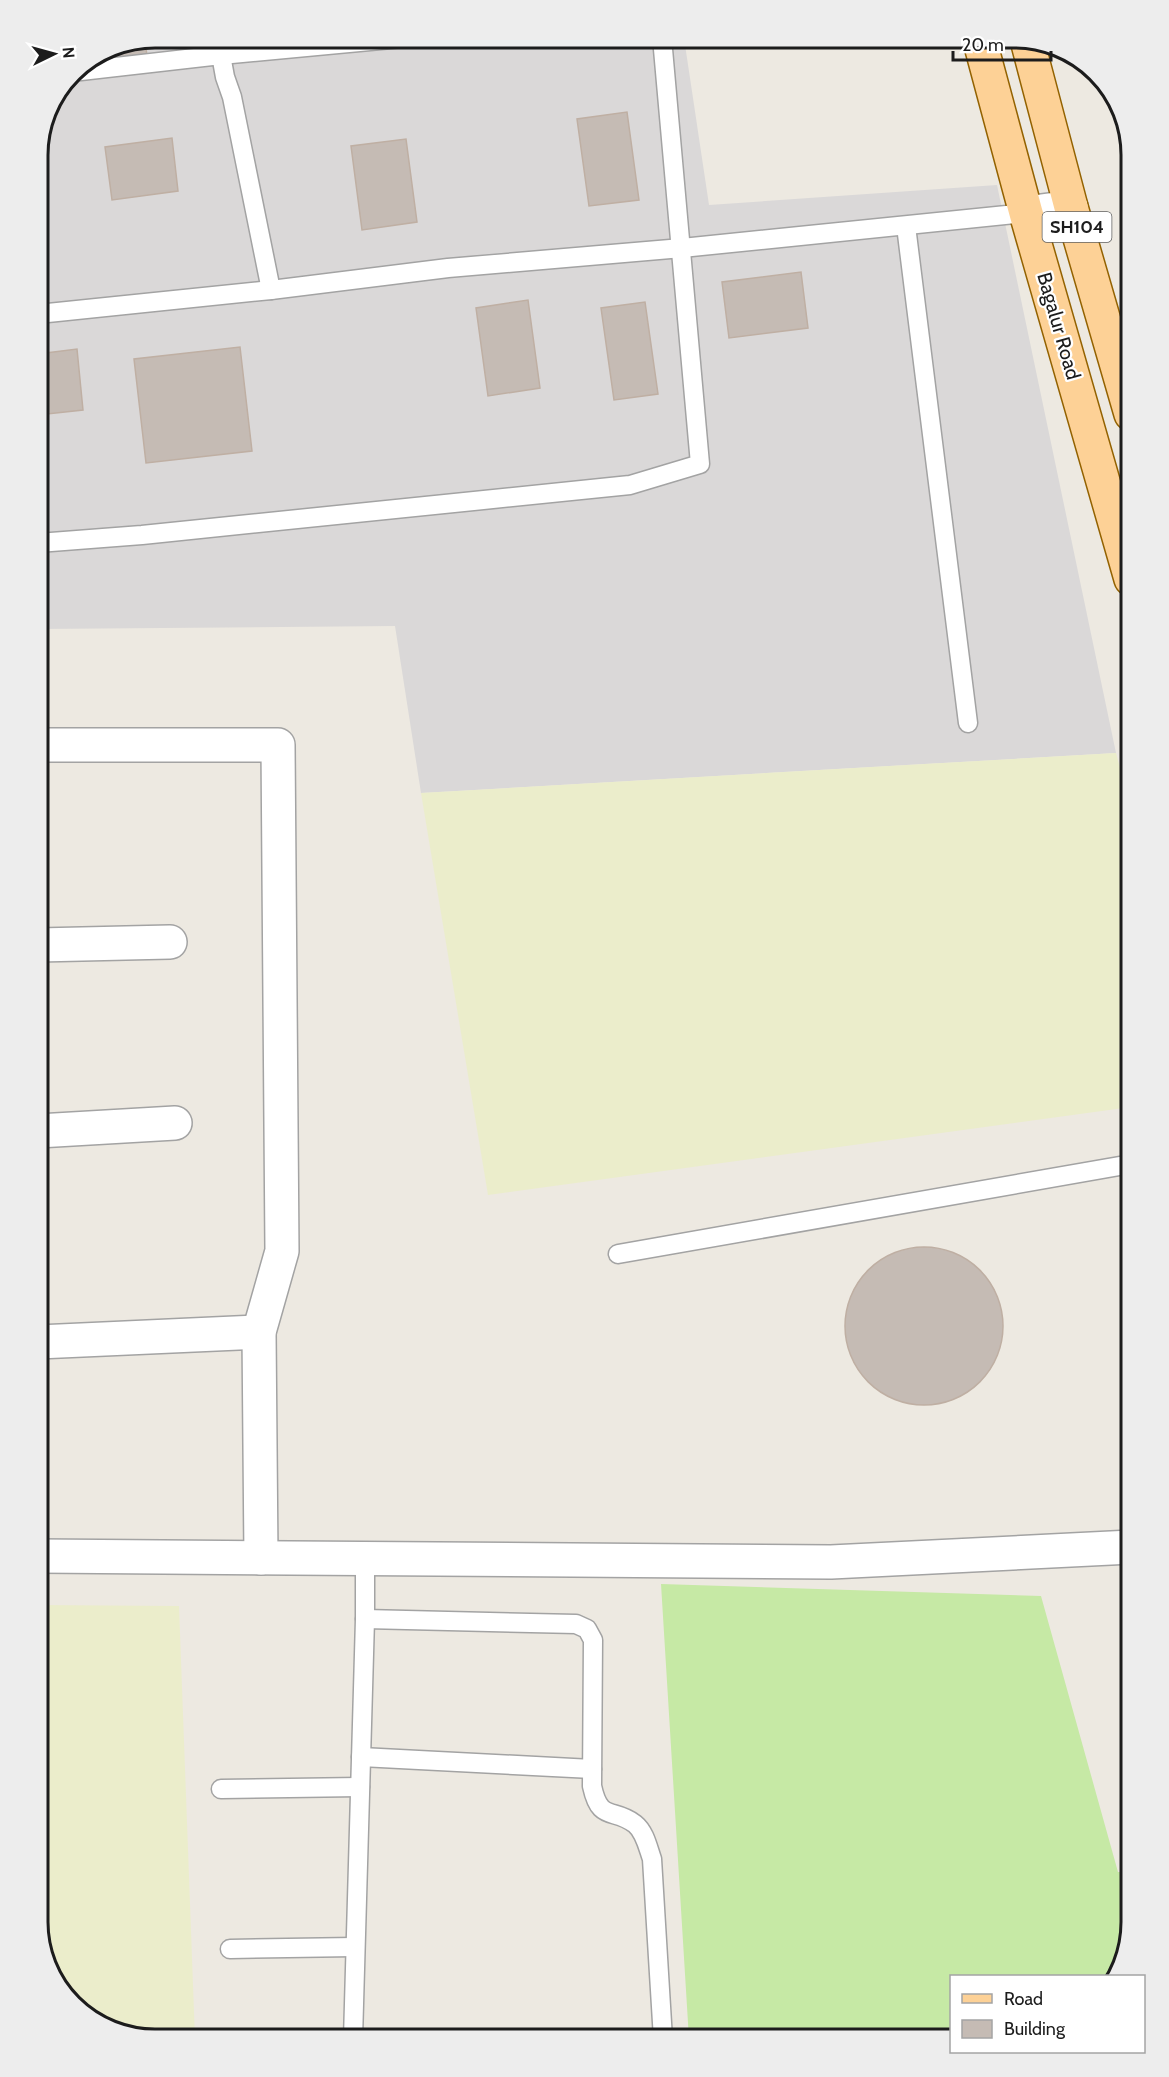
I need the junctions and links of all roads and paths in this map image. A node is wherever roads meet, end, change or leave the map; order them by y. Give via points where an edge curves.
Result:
1 (296, 48) edge
2 (663, 48) edge
3 (982, 48) edge
4 (1030, 49) edge
5 (221, 55) junction
6 (91, 70) edge
7 (1071, 207) junction
8 (1026, 213) junction
9 (906, 226) junction
10 (682, 248) junction
11 (271, 290) junction
12 (48, 313) edge
13 (1121, 380) edge
14 (48, 542) edge
15 (1121, 544) edge
16 (968, 723) dead end
17 (48, 745) edge
18 (170, 942) dead end
19 (48, 945) edge
20 (175, 1124) dead end
21 (48, 1130) edge
22 (1121, 1166) edge
23 (618, 1254) dead end
24 (259, 1332) junction
25 (48, 1342) edge
26 (1121, 1548) edge
27 (48, 1556) edge
28 (261, 1558) junction
29 (365, 1558) junction
30 (365, 1619) junction
31 (361, 1757) junction
32 (592, 1769) junction
33 (360, 1787) junction
34 (221, 1789) dead end
35 (355, 1947) junction
36 (230, 1949) dead end
37 (353, 2029) edge
38 (662, 2029) edge

1 - 5 lane
2 - 10 lane
3 - 8 main road, Bagalur Road / SH104
4 - 7 main road, SH104
5 - 6 lane
5 - 11 lane
7 - 8 street
7 - 13 main road, SH104
8 - 9 lane
8 - 15 main road, Bagalur Road / SH104
9 - 10 lane
9 - 16 lane
10 - 11 lane via 448,268
10 - 14 lane via 700,464 630,485
11 - 12 lane
17 - 24 street via 278,745 282,1251
18 - 19 street
20 - 21 street
22 - 23 lane
24 - 25 street
24 - 28 street
26 - 29 street via 831,1562
27 - 28 street
28 - 29 street
29 - 30 lane
30 - 31 lane
30 - 32 lane via 576,1624 587,1629 592,1640
31 - 32 lane
31 - 33 lane
32 - 38 lane via 596,1803 637,1825 652,1859
33 - 34 lane
33 - 35 lane
35 - 36 lane
35 - 37 lane

